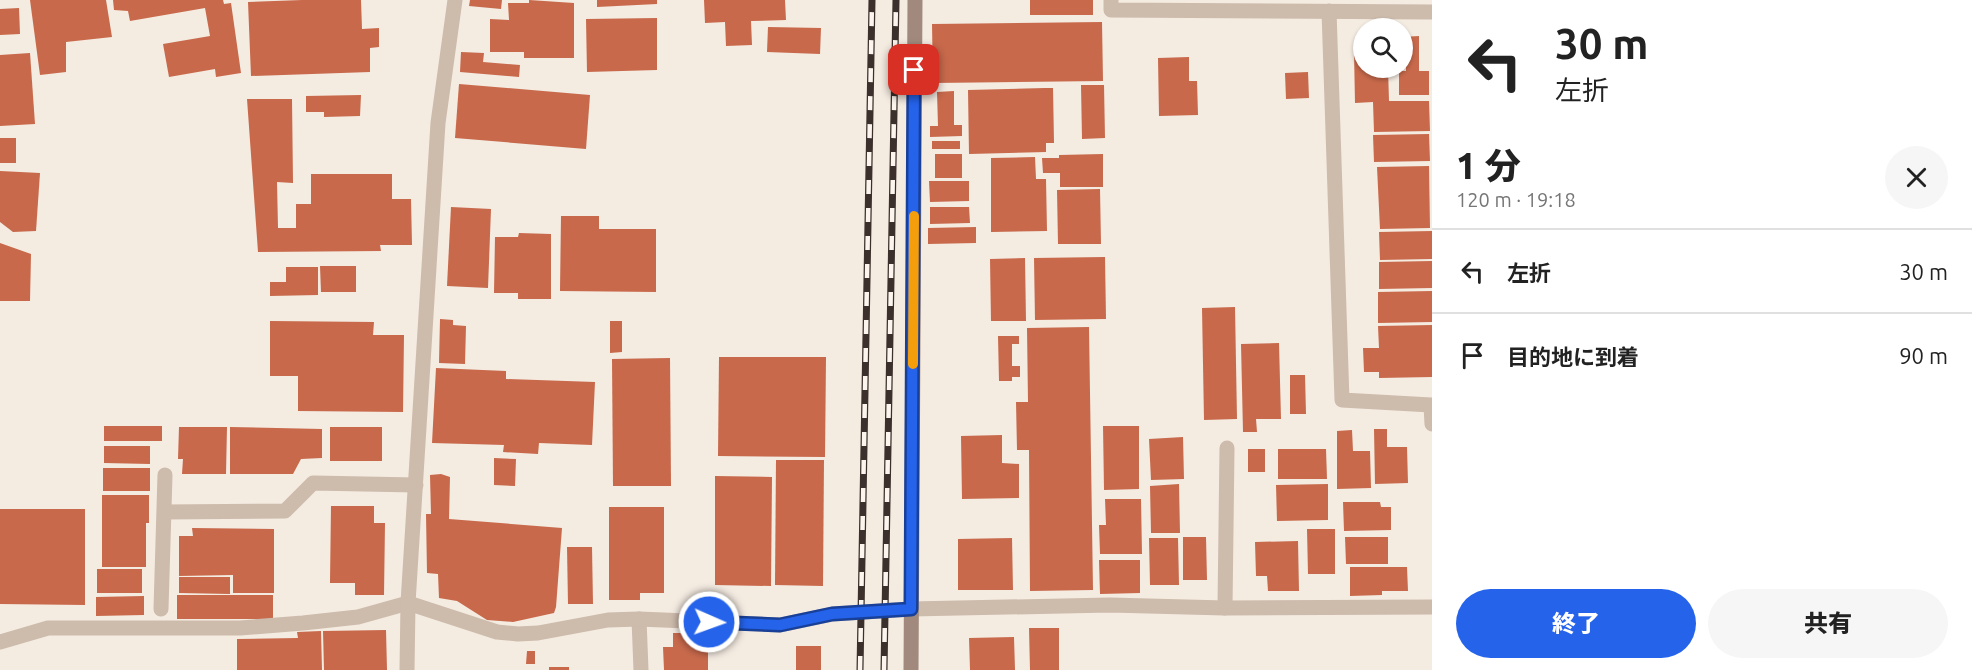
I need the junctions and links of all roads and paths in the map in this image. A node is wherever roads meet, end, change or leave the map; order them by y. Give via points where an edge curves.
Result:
1 (455, 0) edge
2 (915, 0) edge
3 (1111, 0) edge
4 (1329, 11) junction
5 (1432, 12) edge
6 (1432, 424) edge
7 (1227, 448) dead end
8 (165, 475) dead end
9 (416, 485) junction
10 (165, 512) junction
11 (408, 603) junction
12 (1432, 607) edge
13 (1225, 608) junction
14 (161, 609) dead end
15 (911, 609) junction
16 (639, 619) junction
17 (0, 642) edge
18 (407, 670) edge
19 (641, 670) edge
20 (911, 670) edge

1 - 9 street via 438,123
2 - 15 street
3 - 4 street via 1111,10
4 - 5 street
4 - 6 street via 1342,400 1431,405
7 - 13 street
8 - 10 street
9 - 10 street via 313,483 285,511
9 - 11 street
10 - 14 street
11 - 16 street via 497,632 518,634
11 - 17 street via 358,617 303,623 240,628 48,628
11 - 18 street
12 - 13 street
13 - 15 street via 1110,605
15 - 16 street via 832,614 780,625
15 - 20 street
16 - 19 street

